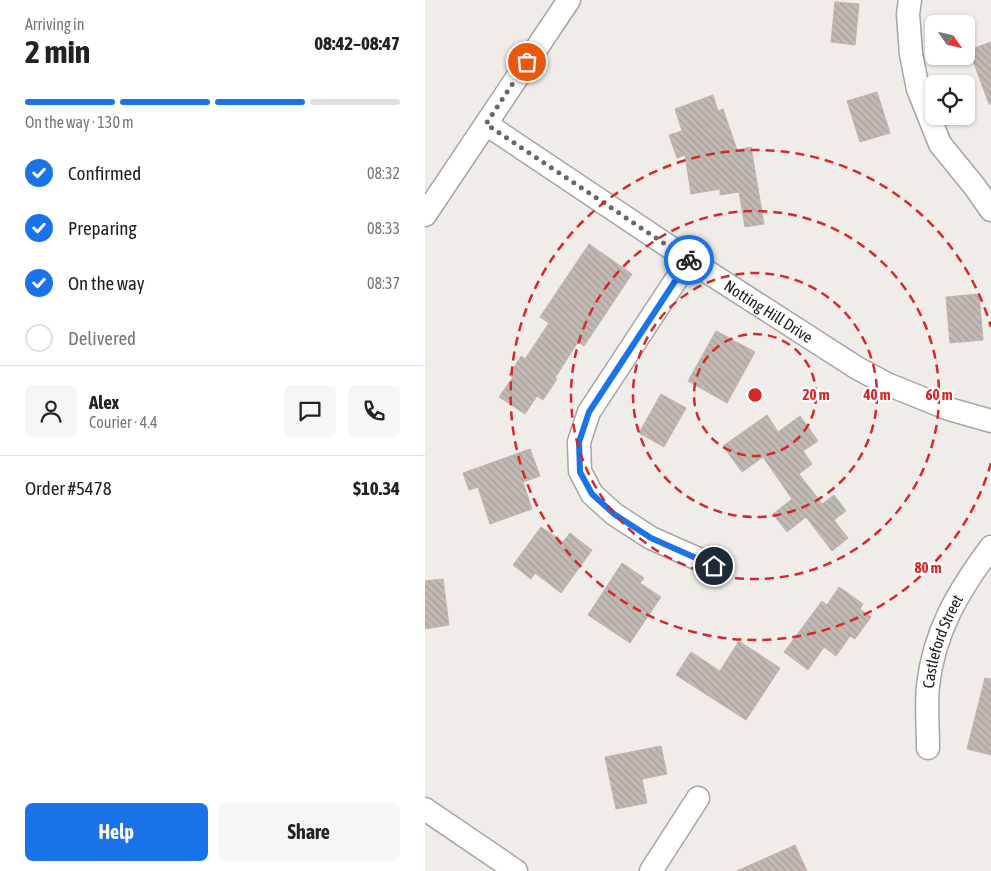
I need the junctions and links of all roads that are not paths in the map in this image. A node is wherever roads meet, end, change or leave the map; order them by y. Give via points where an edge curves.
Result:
1 (569, 0) edge
2 (910, 0) edge
3 (486, 124) junction
4 (983, 181) edge
5 (991, 210) edge
6 (425, 215) edge
7 (689, 260) junction
8 (991, 421) edge
9 (991, 547) edge
10 (714, 566) dead end
11 (928, 748) dead end
12 (698, 798) dead end
13 (425, 809) edge
14 (516, 871) edge
15 (651, 871) edge

1 - 3 street
2 - 4 street via 911,54 918,89 940,144
3 - 6 street
3 - 7 street, Notting Hill Drive
4 - 5 street
7 - 8 street, Notting Hill Drive via 887,384 949,409
7 - 10 street via 589,412 579,442 580,472 592,494 614,514 651,538
9 - 11 street, Castleford Street via 953,605 940,632 928,686
12 - 15 street
13 - 14 street

